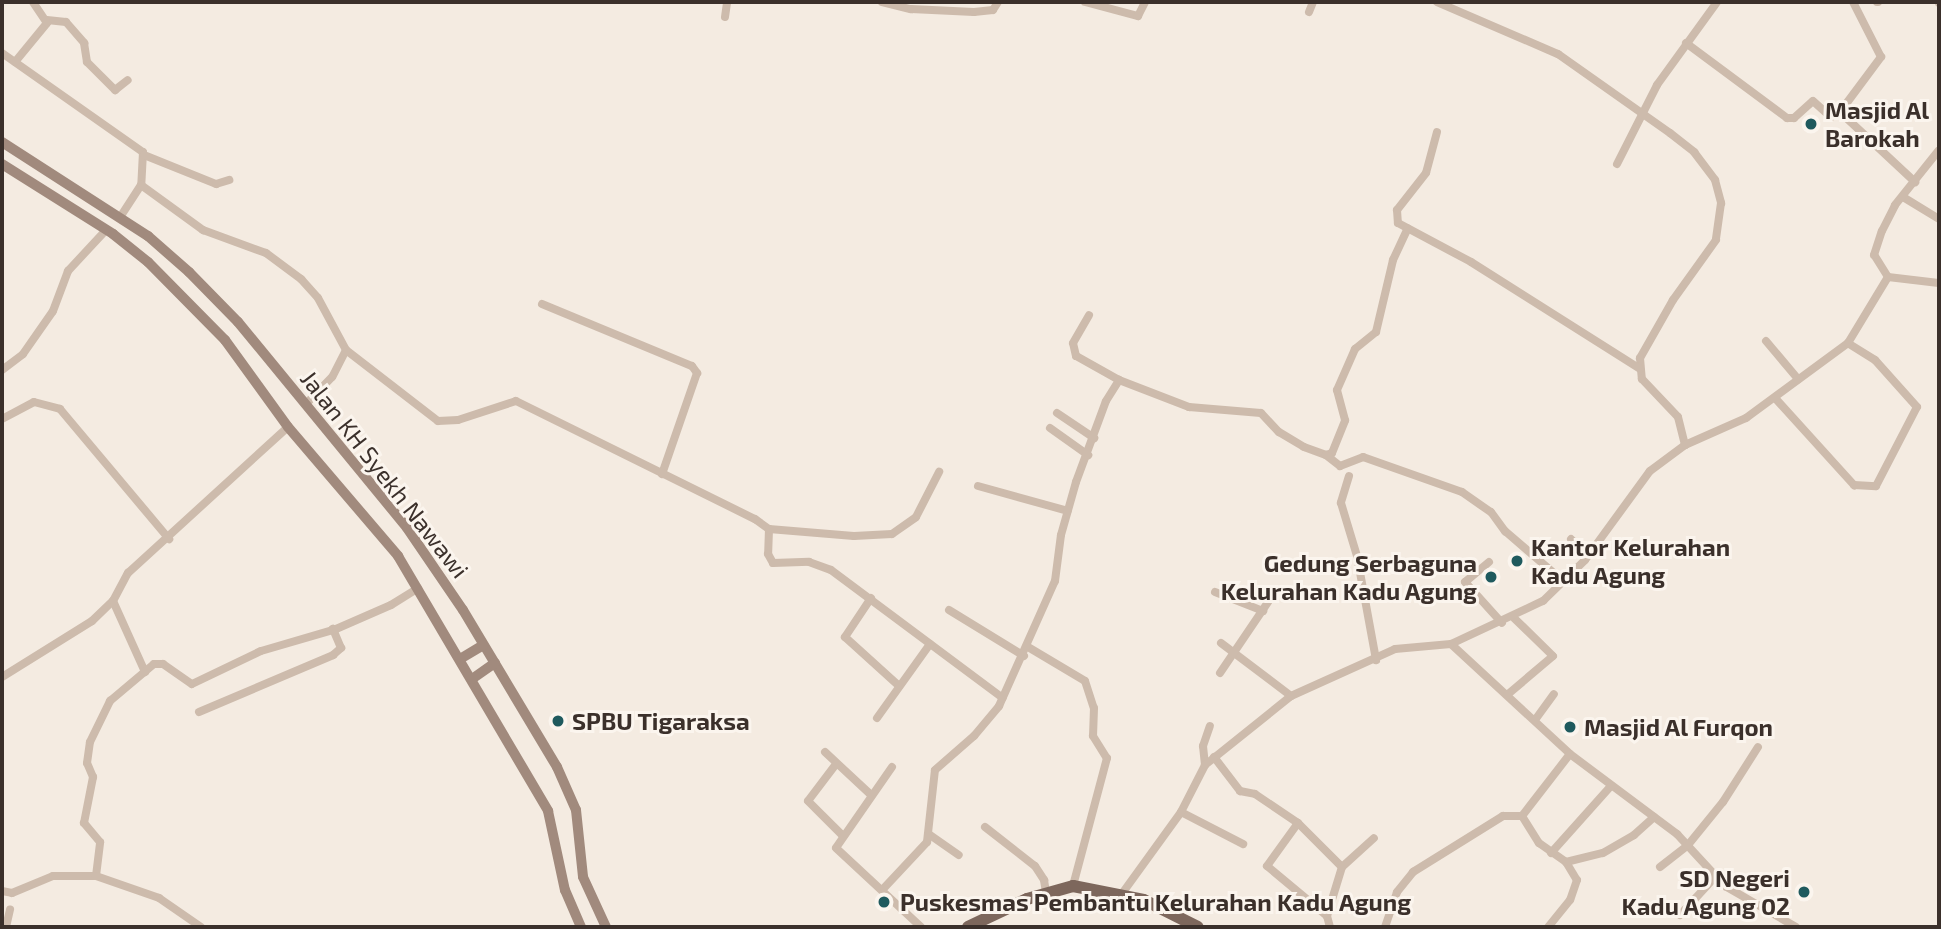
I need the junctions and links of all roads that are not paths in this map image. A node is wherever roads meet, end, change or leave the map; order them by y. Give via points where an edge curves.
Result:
1 (33, 2) edge
2 (727, 2) edge
3 (882, 2) edge
4 (998, 2) edge
5 (1085, 2) edge
6 (1145, 2) edge
7 (1313, 2) edge
8 (1437, 2) edge
9 (1717, 2) edge
10 (1853, 2) edge
11 (1309, 12) dead end
12 (725, 17) dead end
13 (47, 20) junction
14 (1686, 43) junction
15 (2, 53) edge
16 (15, 62) junction
17 (128, 80) dead end
18 (1643, 112) junction
19 (1840, 112) junction
20 (1437, 132) dead end
21 (2, 142) edge
22 (1939, 150) edge
23 (144, 155) junction
24 (2, 164) edge
25 (1617, 164) dead end
26 (229, 180) dead end
27 (1915, 182) junction
28 (141, 185) junction
29 (1903, 197) junction
30 (120, 217) junction
31 (1939, 219) edge
32 (1408, 228) junction
33 (106, 230) junction
34 (1888, 277) junction
35 (1939, 283) edge
36 (542, 304) dead end
37 (1089, 315) dead end
38 (1766, 341) dead end
39 (1848, 343) junction
40 (346, 350) junction
41 (1640, 369) junction
42 (2, 370) edge
43 (1798, 379) junction
44 (1119, 380) junction
45 (1775, 398) junction
46 (306, 404) junction
47 (1057, 413) dead end
48 (2, 419) edge
49 (288, 427) junction
50 (1050, 428) dead end
51 (1094, 438) junction
52 (1685, 445) junction
53 (1088, 455) junction
54 (1326, 456) junction
55 (939, 472) dead end
56 (662, 474) junction
57 (1349, 476) dead end
58 (978, 486) dead end
59 (1068, 511) junction
60 (769, 529) junction
61 (170, 539) junction
62 (1571, 539) dead end
63 (1588, 556) junction
64 (1489, 562) dead end
65 (1563, 581) junction
66 (418, 588) junction
67 (1215, 592) dead end
68 (871, 598) junction
69 (113, 601) junction
70 (1268, 603) dead end
71 (950, 610) dead end
72 (1263, 611) junction
73 (1514, 618) junction
74 (1502, 623) junction
75 (333, 629) junction
76 (1221, 643) dead end
77 (930, 644) junction
78 (1451, 644) junction
79 (483, 645) junction
80 (1026, 651) junction
81 (1235, 652) junction
82 (460, 659) junction
83 (1376, 660) junction
84 (495, 663) junction
85 (145, 672) junction
86 (1220, 673) dead end
87 (2, 677) edge
88 (472, 679) junction
89 (898, 686) junction
90 (1554, 694) dead end
91 (1507, 695) junction
92 (1291, 696) junction
93 (1003, 698) junction
94 (199, 712) dead end
95 (877, 718) dead end
96 (1535, 720) junction
97 (1210, 726) dead end
98 (1758, 747) dead end
99 (825, 752) dead end
100 (1570, 754) junction
101 (1214, 757) junction
102 (836, 764) junction
103 (1205, 765) junction
104 (892, 767) dead end
105 (1611, 786) junction
106 (870, 794) junction
107 (1181, 812) junction
108 (1522, 816) junction
109 (1654, 817) junction
110 (1298, 822) junction
111 (985, 827) dead end
112 (842, 835) junction
113 (930, 835) junction
114 (1374, 838) dead end
115 (1243, 844) dead end
116 (1688, 845) junction
117 (1551, 853) junction
118 (959, 855) dead end
119 (1566, 862) junction
120 (1342, 867) junction
121 (1660, 867) dead end
122 (96, 876) junction
123 (1716, 876) junction
124 (1073, 886) junction
125 (884, 888) junction
126 (2, 891) edge
127 (1046, 893) junction
128 (1121, 895) junction
129 (10, 909) dead end
130 (1680, 915) dead end
131 (1327, 916) junction
132 (6, 927) edge
133 (201, 927) edge
134 (581, 927) edge
135 (606, 927) edge
136 (921, 927) edge
137 (968, 927) edge
138 (1198, 927) edge
139 (1330, 927) edge
140 (1385, 927) edge
141 (1548, 927) edge
142 (1796, 927) edge

1 - 13 street
2 - 12 street
3 - 4 street via 911,9 974,12 993,10
5 - 6 street via 1138,16
7 - 11 street
8 - 18 street via 1558,54
9 - 14 street
10 - 19 street via 1881,57
13 - 16 street
13 - 17 street via 66,22 84,43 87,62 115,90
14 - 18 street
14 - 19 street via 1787,118 1794,118 1813,100 1831,117
15 - 16 street
16 - 23 street
18 - 25 street
18 - 41 street via 1707,166 1720,192 1721,212 1716,240 1656,327
19 - 27 street
20 - 32 street via 1426,173 1396,214 1398,223
21 - 30 main road, Jalan KH Syekh Nawawi
22 - 27 street
23 - 26 street via 216,184
23 - 28 street
24 - 33 main road, Jalan KH Syekh Nawawi
27 - 29 street
28 - 30 street
28 - 40 street via 188,221 239,240 301,279 333,320
29 - 31 street
29 - 34 street via 1891,213 1874,255
30 - 46 main road, Jalan KH Syekh Nawawi via 189,272
32 - 41 street via 1471,262
32 - 54 street via 1393,260 1376,332 1355,349 1342,373 1335,397 1345,420 1339,440
33 - 42 street via 68,271 53,311 23,354
33 - 49 main road, Jalan KH Syekh Nawawi via 148,262 225,340
34 - 35 street
34 - 39 street
36 - 56 street via 692,366 697,373
37 - 44 street via 1073,343 1076,356
38 - 43 street
39 - 43 street
39 - 45 street via 1875,360 1917,407 1875,486 1854,485
40 - 46 street via 332,377
40 - 56 street via 438,421 516,401
41 - 52 street via 1645,383 1678,417
43 - 45 street
44 - 51 street via 1106,401
44 - 54 street via 1189,407 1261,413 1279,432
45 - 52 street via 1746,418
46 - 79 main road, Jalan KH Syekh Nawawi via 407,528
47 - 51 street
48 - 61 street via 34,402 60,408
49 - 61 street
49 - 66 main road, Jalan KH Syekh Nawawi via 346,491
50 - 53 street
51 - 53 street
52 - 63 street via 1650,471
53 - 59 street
54 - 65 street via 1340,466 1363,457 1462,492 1491,512 1505,531
55 - 60 street via 916,517 892,534 854,536
56 - 60 street
57 - 83 street via 1342,503
58 - 59 street
59 - 80 street via 1055,581
60 - 68 street via 768,554 773,564 820,564
61 - 69 street via 128,573
62 - 63 street
63 - 65 street
64 - 74 street via 1465,582
65 - 73 street via 1543,601
66 - 75 street via 391,605
66 - 82 main road, Jalan KH Syekh Nawawi
67 - 72 street
68 - 77 street
68 - 89 street via 845,637
69 - 85 street
69 - 87 street via 92,621
70 - 72 street
71 - 80 street
72 - 81 street
73 - 74 street
73 - 91 street via 1553,656
74 - 78 street
75 - 85 street via 261,650 192,684 163,664 154,664
75 - 94 street via 341,648 333,655
76 - 81 street
77 - 89 street
77 - 93 street
78 - 83 street via 1416,644
78 - 91 street
79 - 82 main road
79 - 84 main road, Jalan KH Syekh Nawawi
80 - 93 street
80 - 124 street via 1085,681 1094,708 1093,736 1107,758
81 - 86 street
81 - 92 street
82 - 88 main road, Jalan KH Syekh Nawawi
83 - 92 street
84 - 88 main road
84 - 135 main road, Jalan KH Syekh Nawawi via 571,797 580,825 583,877
85 - 122 street via 110,701 90,742 87,763 93,777 84,823 100,842
88 - 134 main road, Jalan KH Syekh Nawawi via 548,811 565,890
89 - 95 street
90 - 96 street
91 - 96 street
92 - 101 street
93 - 113 street via 987,722 935,770
96 - 100 street
97 - 103 street via 1203,746
98 - 116 street
99 - 102 street
100 - 105 street
100 - 108 street
101 - 103 street
101 - 110 street via 1240,791 1255,794
102 - 106 street
102 - 112 street via 808,801
103 - 107 street
104 - 106 street
105 - 109 street
105 - 117 street
106 - 112 street
107 - 115 street
107 - 128 street
108 - 117 street
108 - 140 street via 1503,816 1413,872 1398,892
109 - 116 street
109 - 119 street via 1610,849
110 - 120 street
110 - 131 street via 1267,866
111 - 127 street via 1035,866
112 - 125 street via 836,848
113 - 118 street
113 - 125 street via 919,854
114 - 120 street
116 - 121 street
116 - 123 street
117 - 119 street
119 - 141 street via 1577,880 1576,887
120 - 131 street
122 - 126 street via 53,876 12,893
122 - 133 street via 159,898
123 - 130 street
123 - 142 street via 1750,904
124 - 127 main road
124 - 128 main road
125 - 136 street
127 - 137 main road
128 - 138 main road via 1144,900
129 - 132 street
131 - 139 street

